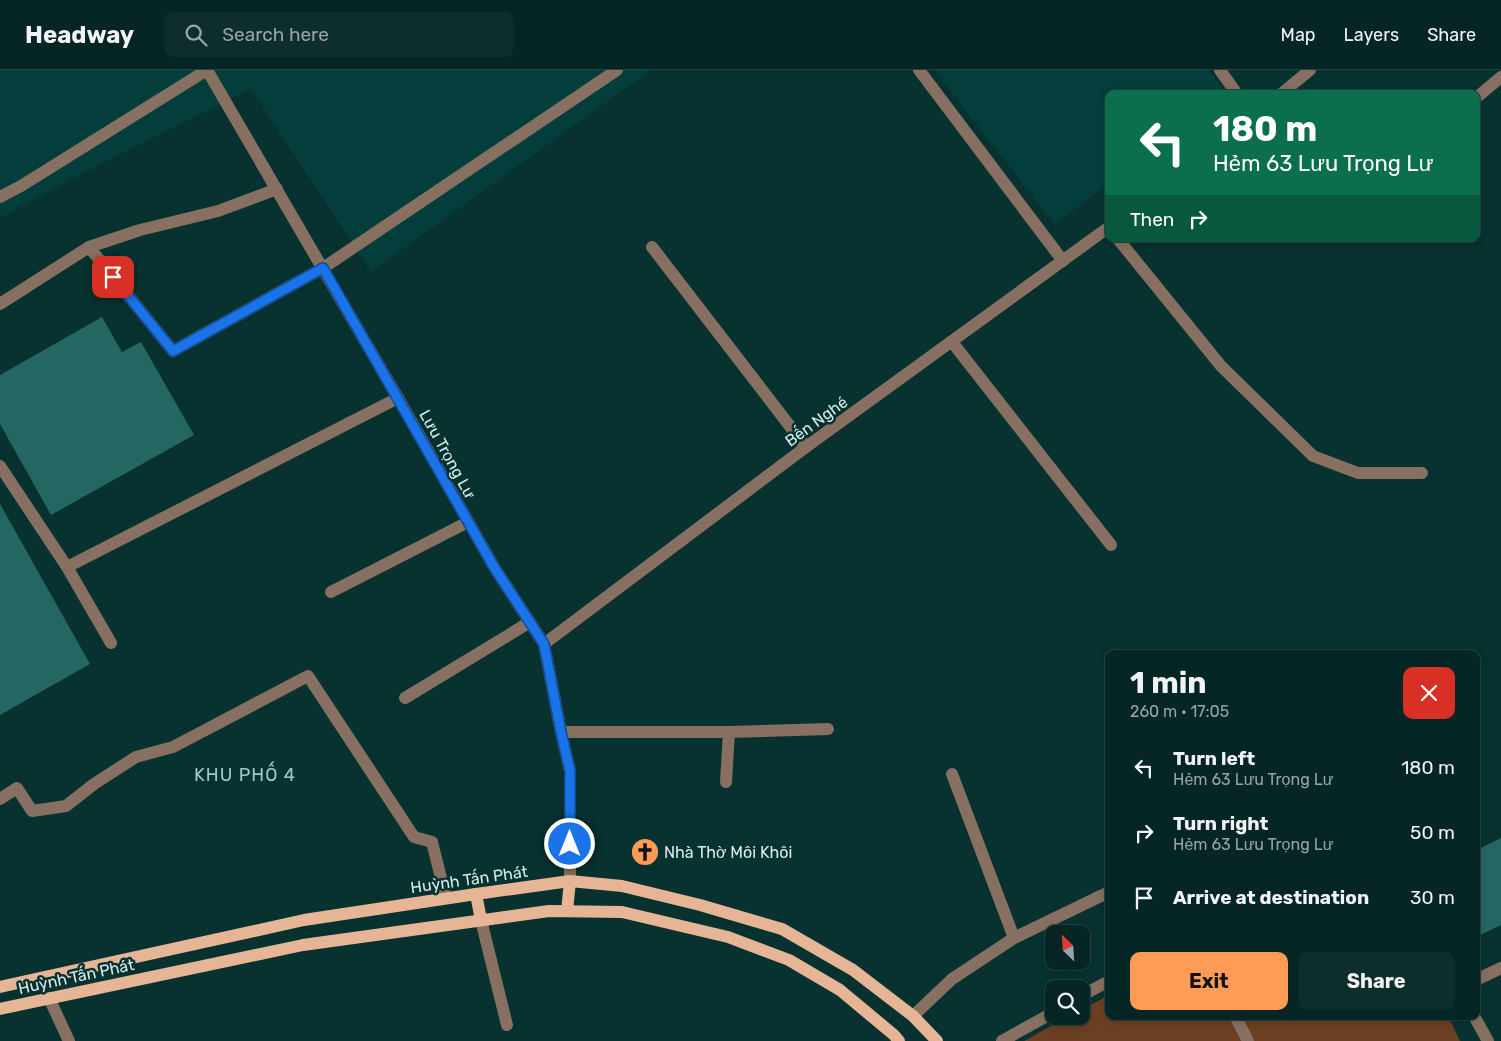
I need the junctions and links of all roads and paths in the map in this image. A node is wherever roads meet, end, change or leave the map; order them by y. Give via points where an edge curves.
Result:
1 (207, 70) edge
2 (617, 70) edge
3 (919, 70) edge
4 (1220, 70) edge
5 (1310, 70) edge
6 (1501, 78) edge
7 (1234, 90) edge
8 (1285, 90) edge
9 (1480, 95) edge
10 (277, 189) junction
11 (0, 197) edge
12 (1105, 231) edge
13 (1120, 242) edge
14 (88, 247) junction
15 (652, 247) dead end
16 (1063, 261) junction
17 (323, 268) junction
18 (0, 304) edge
19 (952, 342) junction
20 (398, 398) junction
21 (806, 448) junction
22 (0, 466) edge
23 (1422, 473) dead end
24 (468, 522) junction
25 (1111, 545) dead end
26 (67, 567) junction
27 (331, 592) dead end
28 (530, 622) junction
29 (111, 643) dead end
30 (544, 644) junction
31 (405, 698) dead end
32 (828, 729) dead end
33 (561, 732) junction
34 (729, 732) junction
35 (952, 774) dead end
36 (726, 782) dead end
37 (0, 799) edge
38 (570, 881) junction
39 (476, 894) junction
40 (1105, 894) edge
41 (446, 898) junction
42 (567, 911) junction
43 (481, 920) junction
44 (1014, 938) junction
45 (1501, 968) edge
46 (1480, 978) edge
47 (1105, 983) edge
48 (0, 987) edge
49 (1090, 991) edge
50 (49, 998) junction
51 (0, 1009) edge
52 (913, 1016) junction
53 (1045, 1017) edge
54 (1237, 1020) edge
55 (1476, 1020) edge
56 (507, 1025) dead end
57 (69, 1041) edge
58 (899, 1041) edge
59 (937, 1041) edge
60 (1002, 1041) edge
61 (1248, 1041) edge
62 (1488, 1041) edge

1 - 10 street, Lưu Trọng Lư
1 - 11 street
2 - 17 street
3 - 16 street
4 - 7 street
5 - 8 street
6 - 9 street
10 - 14 street via 218,211 140,230
10 - 17 street, Lưu Trọng Lư
12 - 16 street, Bến Nghé
13 - 23 street via 1221,366 1313,456 1358,473
14 - 17 street via 173,351
14 - 18 street
15 - 21 street
16 - 19 street, Bến Nghé
17 - 20 street, Lưu Trọng Lư
19 - 21 street, Bến Nghé
19 - 25 street
20 - 24 street, Lưu Trọng Lư
20 - 26 street
21 - 30 street, Bến Nghé
22 - 26 street
24 - 27 street
24 - 28 street, Lưu Trọng Lư
26 - 29 street
28 - 30 street, Lưu Trọng Lư
28 - 31 street
30 - 33 street, Lưu Trọng Lư
32 - 34 street
33 - 34 street
33 - 38 street, Lưu Trọng Lư via 570,771
34 - 36 street
35 - 44 street
37 - 41 street via 17,788 32,811 66,806 136,757 173,748 308,676 414,837 432,842
38 - 39 main road, Huỳnh Tấn Phát
38 - 42 main road
38 - 52 main road, Huỳnh Tấn Phát via 622,886 782,929 853,970
39 - 41 main road, Huỳnh Tấn Phát
39 - 43 main road
40 - 44 street
41 - 48 main road, Huỳnh Tấn Phát via 304,920
42 - 43 main road, Huỳnh Tấn Phát
42 - 58 main road, Huỳnh Tấn Phát via 622,912 728,937 790,960 840,990
43 - 50 main road, Huỳnh Tấn Phát via 303,946
43 - 56 street
44 - 52 street via 952,979
45 - 46 street
47 - 49 street
50 - 51 main road, Huỳnh Tấn Phát
50 - 57 street
52 - 59 main road, Huỳnh Tấn Phát
53 - 60 street
54 - 61 street
55 - 62 street

